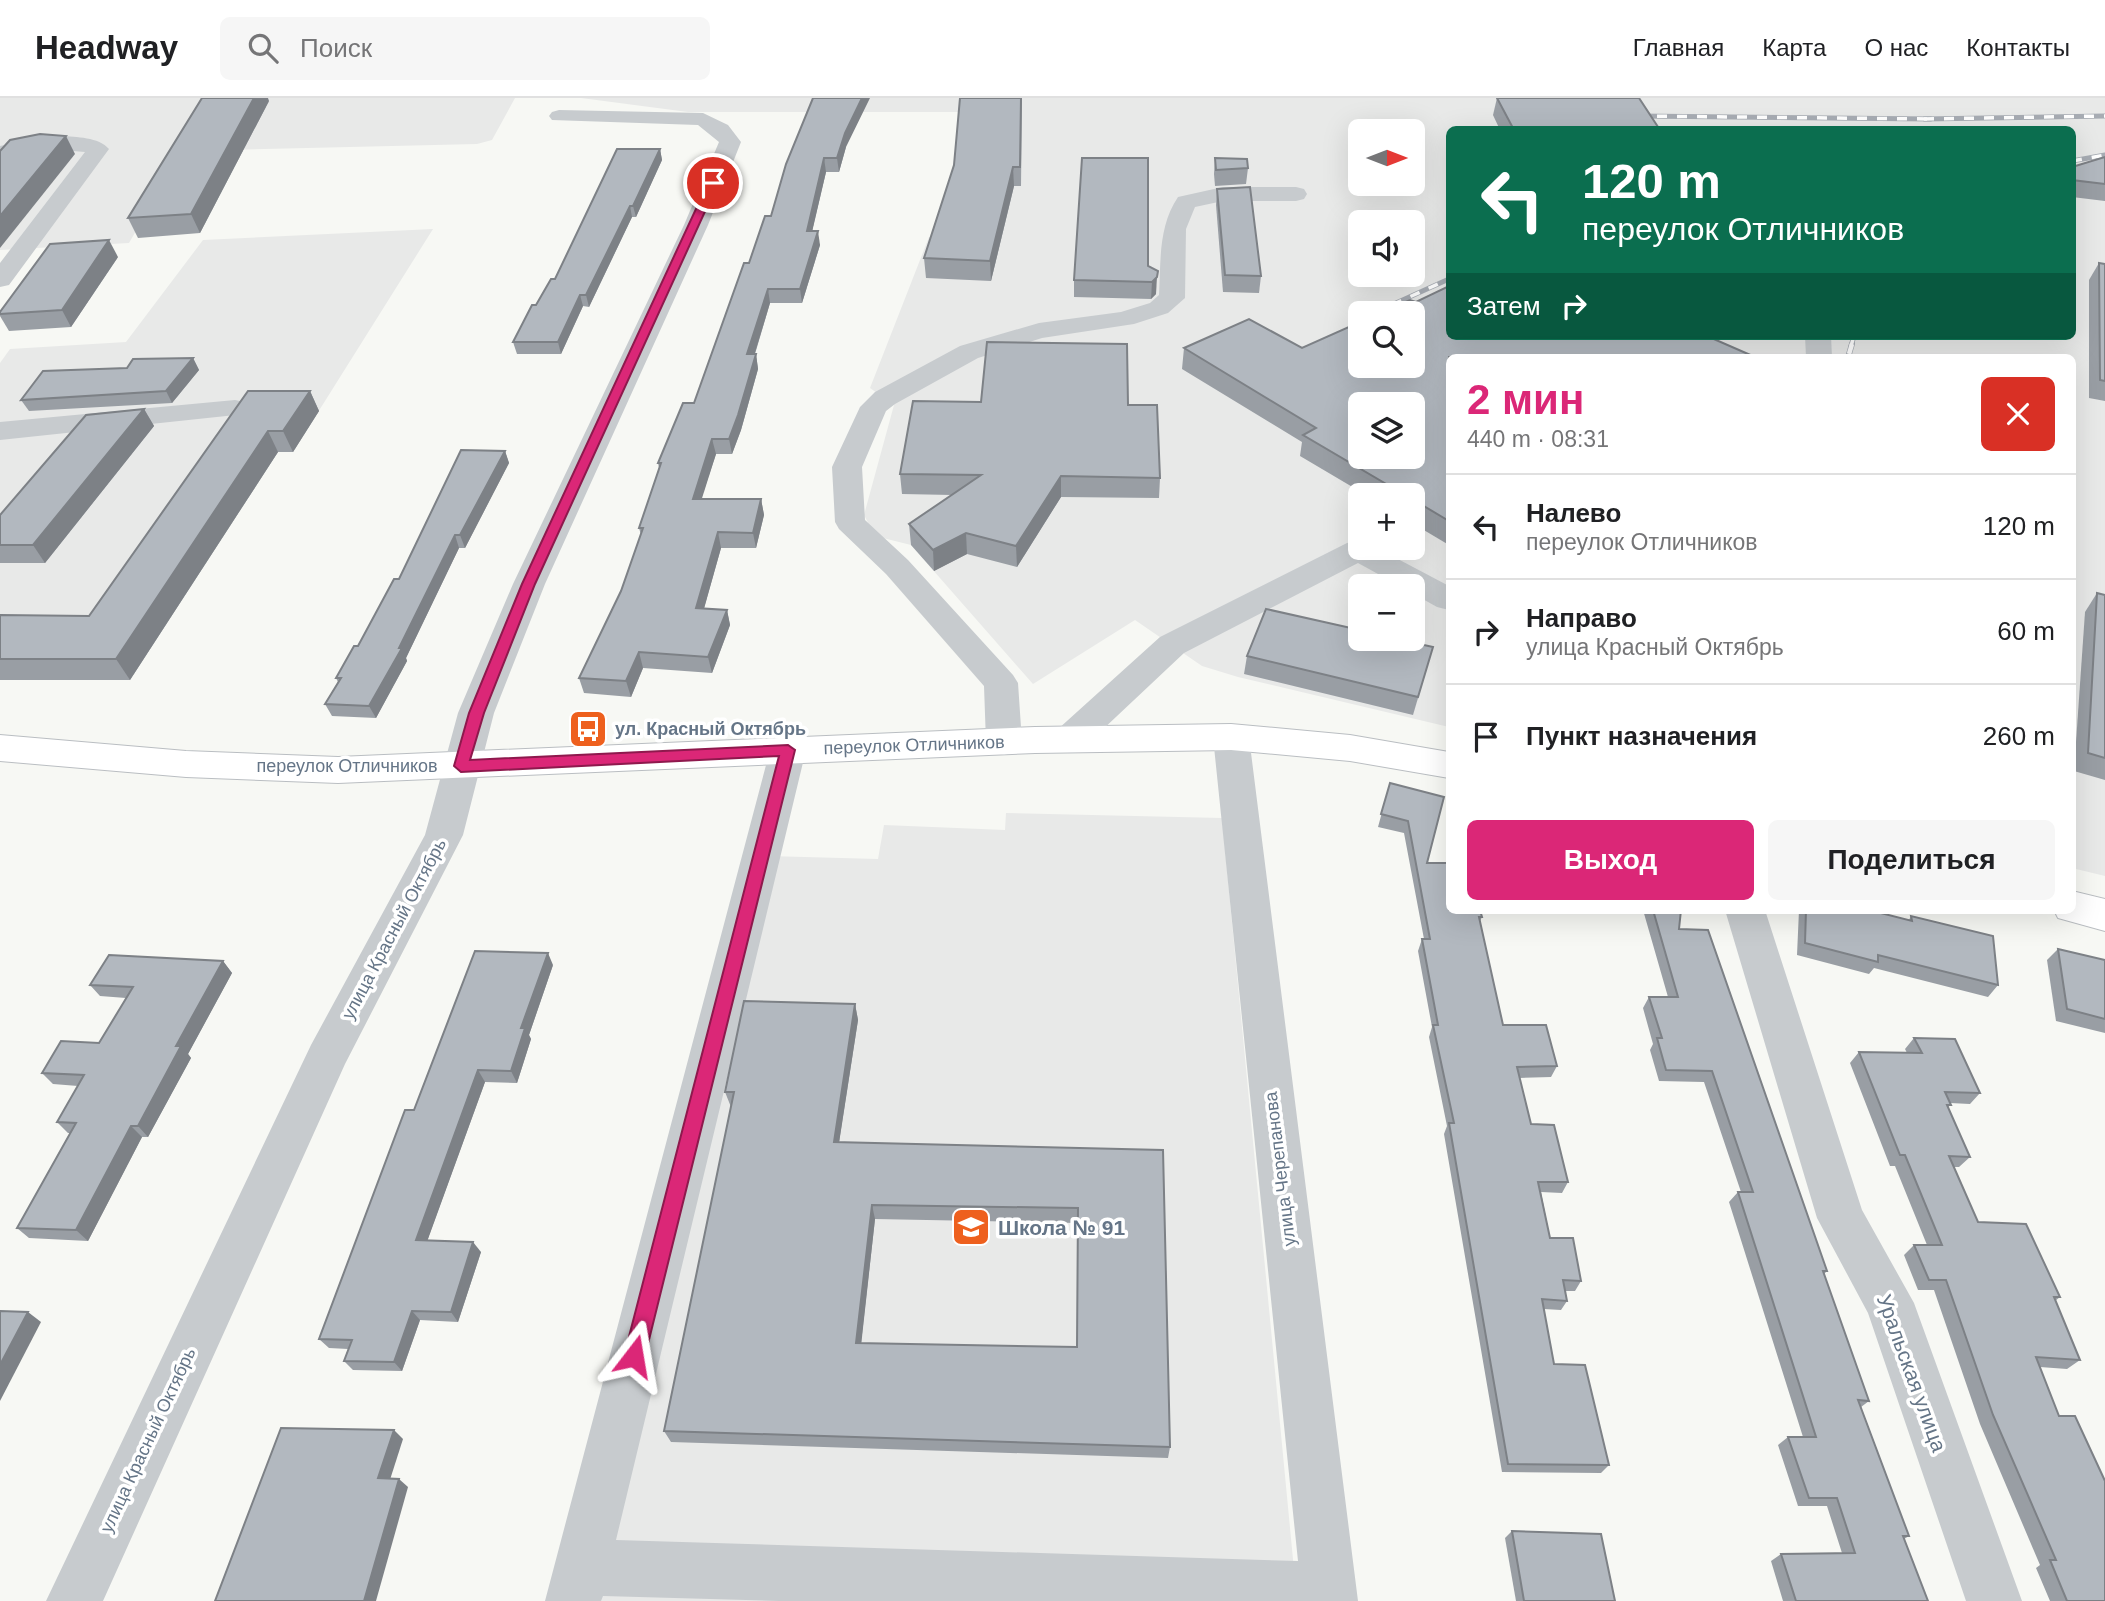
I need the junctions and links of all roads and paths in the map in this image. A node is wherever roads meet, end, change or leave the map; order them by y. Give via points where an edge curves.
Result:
1 (559, 116) dead end
2 (0, 153) edge
3 (1296, 194) dead end
4 (0, 280) edge
5 (235, 408) edge
6 (0, 430) edge
7 (1446, 598) edge
8 (1231, 737) junction
9 (1070, 739) junction
10 (1004, 742) junction
11 (788, 750) junction
12 (10, 753) edge
13 (1446, 764) edge
14 (461, 766) junction
15 (2076, 908) edge
16 (1746, 914) edge
17 (2105, 915) edge
18 (577, 1584) edge
19 (967, 1590) edge
20 (1329, 1596) edge
21 (74, 1601) edge
22 (1994, 1601) edge

1 - 14 street, улица Красный Октябрь via 703,119 730,142 696,225 528,584 476,713
2 - 4 street via 53,142 98,149
3 - 10 street via 1223,194 1186,202 1174,229 1172,298 1159,308 1125,319 1039,331 969,352 874,407 848,467 850,522 1001,683
5 - 6 street
7 - 9 street via 1358,550 1172,645
8 - 9 main road, переулок Отличников
8 - 13 main road, переулок Отличников via 1350,748
8 - 20 street, улица Черепанова
9 - 10 main road, переулок Отличников
10 - 11 main road, переулок Отличников
11 - 14 main road, переулок Отличников
11 - 18 street
12 - 14 main road, переулок Отличников via 326,769
14 - 21 street, улица Красный Октябрь via 444,835 326,1058
15 - 17 main road
16 - 22 street, Уральская улица via 1841,1218 1889,1303
18 - 19 street
19 - 20 street

